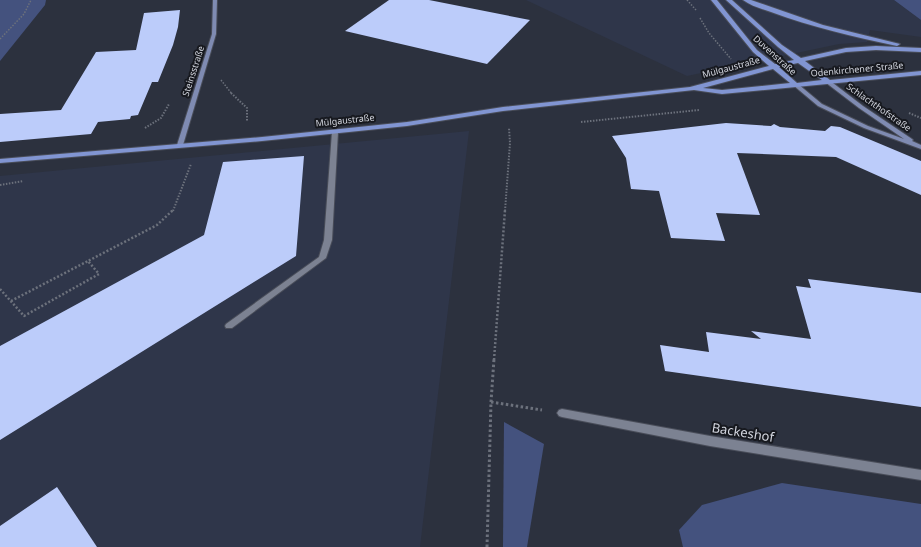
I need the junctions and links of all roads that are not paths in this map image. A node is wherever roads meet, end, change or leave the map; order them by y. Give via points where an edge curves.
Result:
1 (215, 0) edge
2 (714, 0) edge
3 (729, 0) edge
4 (746, 0) edge
5 (921, 49) edge
6 (800, 61) junction
7 (774, 67) junction
8 (921, 72) edge
9 (827, 81) junction
10 (796, 84) junction
11 (691, 89) junction
12 (335, 132) junction
13 (180, 145) junction
14 (921, 147) edge
15 (0, 161) edge
16 (228, 326) dead end
17 (562, 413) road end
18 (921, 475) edge

1 - 13 street, Steinsstraße via 214,34
2 - 7 main road, Duvenstraße via 749,44
3 - 6 main road, Duvenstraße
4 - 5 main road via 824,28
5 - 6 main road, Odenkirchener Straße via 859,48
6 - 7 main road, Mülgaustraße
6 - 9 main road, Duvenstraße
7 - 10 main road, Duvenstraße
7 - 11 main road, Mülgaustraße
8 - 9 main road, Odenkirchener Straße
9 - 10 main road, Odenkirchener Straße
9 - 14 street, Schlachthofstraße
10 - 11 main road, Mülgaustraße via 722,92
10 - 14 street, Schlachthofstraße via 827,108 866,127
11 - 12 main road, Mülgaustraße via 503,109
12 - 13 main road, Mülgaustraße
12 - 16 street via 328,240 322,258
13 - 15 main road, Mülgaustraße
17 - 18 street, Backeshof via 710,441

